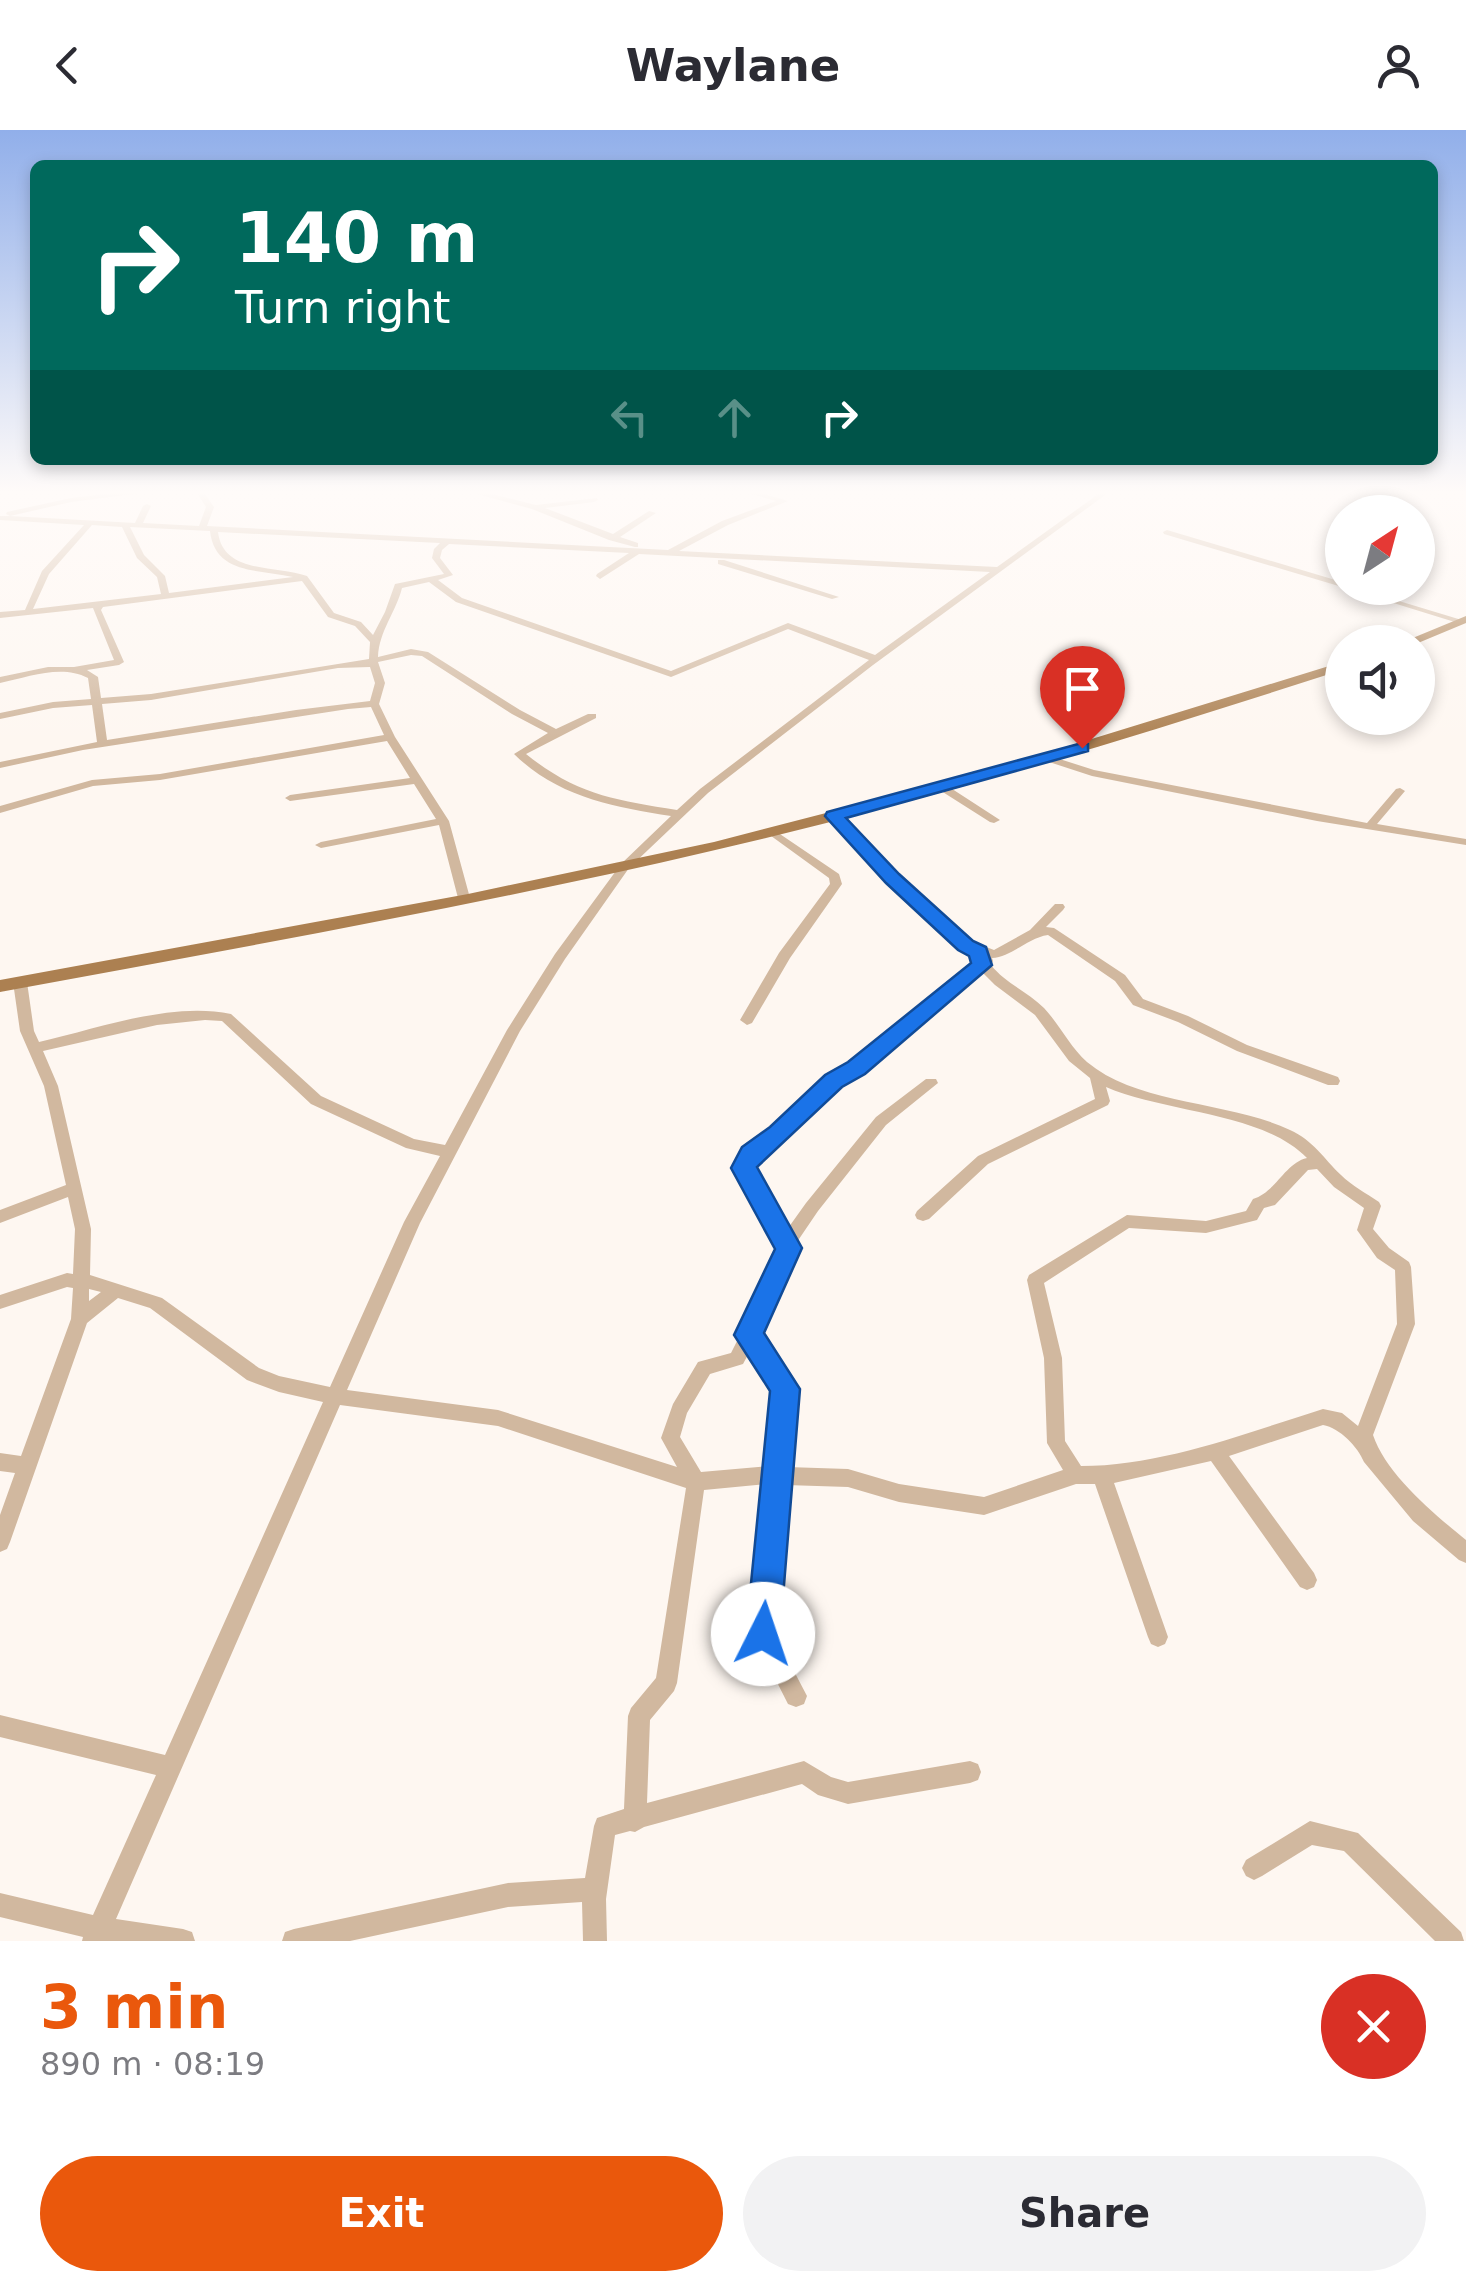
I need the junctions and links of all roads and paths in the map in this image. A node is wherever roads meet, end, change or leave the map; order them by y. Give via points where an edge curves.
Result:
1 (44, 575) edge
2 (160, 575) edge
3 (284, 575) edge
4 (447, 575) edge
5 (765, 575) edge
6 (993, 575) edge
7 (304, 578) junction
8 (431, 579) junction
9 (165, 595) junction
10 (835, 597) dead end
11 (99, 605) junction
12 (1411, 605) edge
13 (29, 609) junction
14 (0, 615) edge
15 (1463, 620) edge
16 (1435, 631) edge
17 (372, 640) junction
18 (876, 658) junction
19 (368, 663) junction
20 (77, 669) junction
21 (1325, 671) edge
22 (0, 680) edge
23 (94, 700) junction
24 (374, 704) junction
25 (0, 716) edge
26 (592, 716) dead end
27 (556, 733) junction
28 (390, 738) junction
29 (102, 741) junction
30 (1048, 758) junction
31 (0, 765) edge
32 (417, 780) junction
33 (942, 787) junction
34 (1400, 791) dead end
35 (290, 798) dead end
36 (0, 810) edge
37 (679, 814) junction
38 (834, 816) junction
39 (994, 820) dead end
40 (443, 821) junction
41 (1369, 827) junction
42 (771, 831) junction
43 (1466, 842) edge
44 (321, 844) dead end
45 (625, 866) junction
46 (464, 898) junction
47 (1059, 907) dead end
48 (1034, 933) junction
49 (985, 957) junction
50 (20, 982) junction
51 (0, 986) edge
52 (748, 1020) dead end
53 (34, 1048) junction
54 (1096, 1075) junction
55 (1333, 1081) dead end
56 (931, 1083) dead end
57 (450, 1152) junction
58 (1322, 1163) junction
59 (73, 1190) junction
60 (923, 1215) dead end
61 (0, 1216) edge
62 (789, 1248) junction
63 (81, 1281) junction
64 (116, 1289) junction
65 (0, 1302) edge
66 (80, 1319) junction
67 (749, 1335) junction
68 (334, 1396) junction
69 (1368, 1446) junction
70 (1215, 1452) junction
71 (0, 1462) edge
72 (28, 1466) junction
73 (1076, 1475) junction
74 (1107, 1475) junction
75 (776, 1476) junction
76 (696, 1482) junction
77 (0, 1542) edge
78 (1466, 1553) edge
79 (1307, 1580) dead end
80 (1158, 1637) dead end
81 (796, 1696) dead end
82 (0, 1726) edge
83 (170, 1768) junction
84 (970, 1772) dead end
85 (634, 1820) junction
86 (1254, 1868) dead end
87 (595, 1889) junction
88 (0, 1906) edge
89 (97, 1935) edge
90 (184, 1941) edge
91 (294, 1941) edge
92 (595, 1941) edge
93 (1452, 1941) edge

1 - 13 street
2 - 9 street
3 - 7 street
4 - 8 street
5 - 10 street
6 - 18 street
7 - 9 street
7 - 17 street via 331,614 358,624
8 - 17 street via 398,586
8 - 18 street via 460,600 671,674 788,626
9 - 11 street
11 - 13 street
11 - 20 street via 119,662
12 - 15 street
13 - 14 street
15 - 16 main road
17 - 19 street
18 - 37 street
19 - 23 street
19 - 24 street via 380,682
19 - 27 street via 424,654
20 - 22 street
20 - 23 street via 93,677
21 - 30 main road
23 - 25 street
23 - 29 street
24 - 28 street
24 - 29 street
26 - 27 street
27 - 37 street via 519,754 560,787
28 - 32 street
28 - 36 street via 92,782
29 - 31 street
30 - 33 main road
30 - 41 street via 1092,773
32 - 35 street
32 - 40 street
33 - 38 main road
33 - 39 street
34 - 41 street
37 - 45 street
38 - 42 main road
38 - 49 street via 892,878
40 - 44 street
40 - 46 street
41 - 43 street
42 - 45 main road
42 - 52 street via 836,884
45 - 46 main road
45 - 57 street via 514,1030
46 - 50 main road
47 - 48 street
48 - 49 street
48 - 55 street via 1050,931 1086,954 1120,978 1138,1002
49 - 54 street via 1074,1061
49 - 62 street via 750,1154 744,1168
50 - 51 main road
50 - 53 street
53 - 57 street via 181,1017 226,1018 316,1100 410,1144
53 - 59 street via 51,1086
54 - 58 street via 1163,1101 1285,1132
54 - 60 street via 1103,1101 983,1160
56 - 62 street via 881,1121 845,1161
57 - 68 street
58 - 69 street via 1373,1206 1365,1230 1403,1267 1406,1324 1364,1434
58 - 73 street via 1304,1164 1250,1216 1206,1227 1127,1221 1035,1280 1053,1358 1056,1443
59 - 61 street
59 - 63 street via 83,1230
62 - 67 street
63 - 64 street
63 - 65 street
63 - 66 street
64 - 66 street
64 - 68 street via 156,1304 253,1374
66 - 72 street
67 - 75 street via 785,1389
67 - 76 street via 737,1359 704,1368 679,1410 670,1438
68 - 76 street via 498,1418
68 - 83 street
69 - 70 street via 1336,1418 1324,1417
69 - 78 street via 1420,1514
70 - 74 street
70 - 79 street
71 - 72 street
72 - 77 street
73 - 74 street
73 - 75 street via 984,1506 848,1478
74 - 80 street via 1104,1484
75 - 76 street
75 - 81 street via 763,1634
76 - 85 street via 666,1683 639,1716
82 - 83 street
83 - 89 street
84 - 85 street via 848,1792 804,1772
85 - 87 street via 605,1826
86 - 93 street via 1310,1833 1350,1841
87 - 91 street via 508,1895
87 - 92 street
88 - 89 street
89 - 90 street

